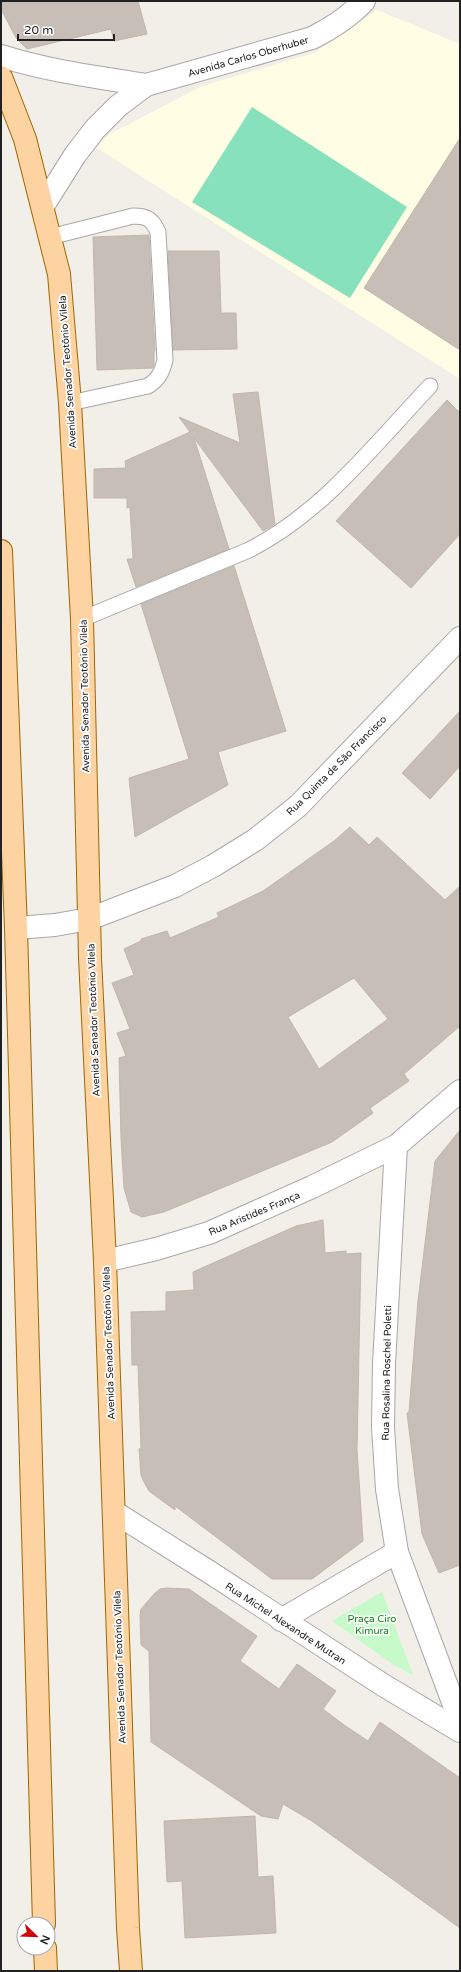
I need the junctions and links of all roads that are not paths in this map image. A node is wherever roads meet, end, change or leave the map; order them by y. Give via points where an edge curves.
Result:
1 (364, 1) edge
2 (1, 56) edge
3 (1, 77) edge
4 (146, 86) junction
5 (43, 206) junction
6 (50, 237) junction
7 (430, 386) dead end
8 (70, 403) junction
9 (1, 551) edge
10 (82, 619) junction
11 (460, 638) edge
12 (89, 919) junction
13 (16, 928) junction
14 (460, 1091) edge
15 (396, 1146) junction
16 (105, 1261) junction
17 (114, 1512) junction
18 (397, 1552) junction
19 (280, 1620) junction
20 (460, 1721) edge
21 (460, 1731) edge
22 (44, 1916) edge
23 (45, 1956) edge
24 (46, 1971) edge
25 (131, 1971) edge

1 - 4 street, Avenida Carlos Oberhuber via 333,28 312,38
2 - 4 street, Avenida Carlos Oberhuber via 66,73
3 - 5 main road, Avenida Senador Teotônio Vilela via 25,139
4 - 5 street, Avenida Carlos Oberhuber via 118,106 95,129 75,155
5 - 6 main road, Avenida Senador Teotônio Vilela
6 - 8 main road, Avenida Senador Teotônio Vilela via 59,274
6 - 8 lane via 133,216 144,216 153,220 158,232 165,360 162,372 156,381 148,386
7 - 10 lane via 328,494 272,538 249,550
8 - 10 main road, Avenida Senador Teotônio Vilela
9 - 13 main road
10 - 12 main road, Avenida Senador Teotônio Vilela
11 - 12 street, Rua Quinta de São Francisco via 298,806 255,840 174,886
12 - 13 street, Rua Quinta de São Francisco
12 - 16 main road, Avenida Senador Teotônio Vilela
13 - 22 main road
14 - 15 street
15 - 16 street, Rua Aristides França via 279,1203 209,1233
15 - 18 street, Rua Rosalina Roschel Poletti via 383,1427 387,1489
16 - 17 main road, Avenida Senador Teotônio Vilela
17 - 19 street, Rua Michel Alexandre Mutran
17 - 25 main road, Avenida Senador Teotônio Vilela
18 - 19 street
18 - 20 street, Rua Rosalina Roschel Poletti
19 - 21 street, Rua Michel Alexandre Mutran
23 - 24 main road

